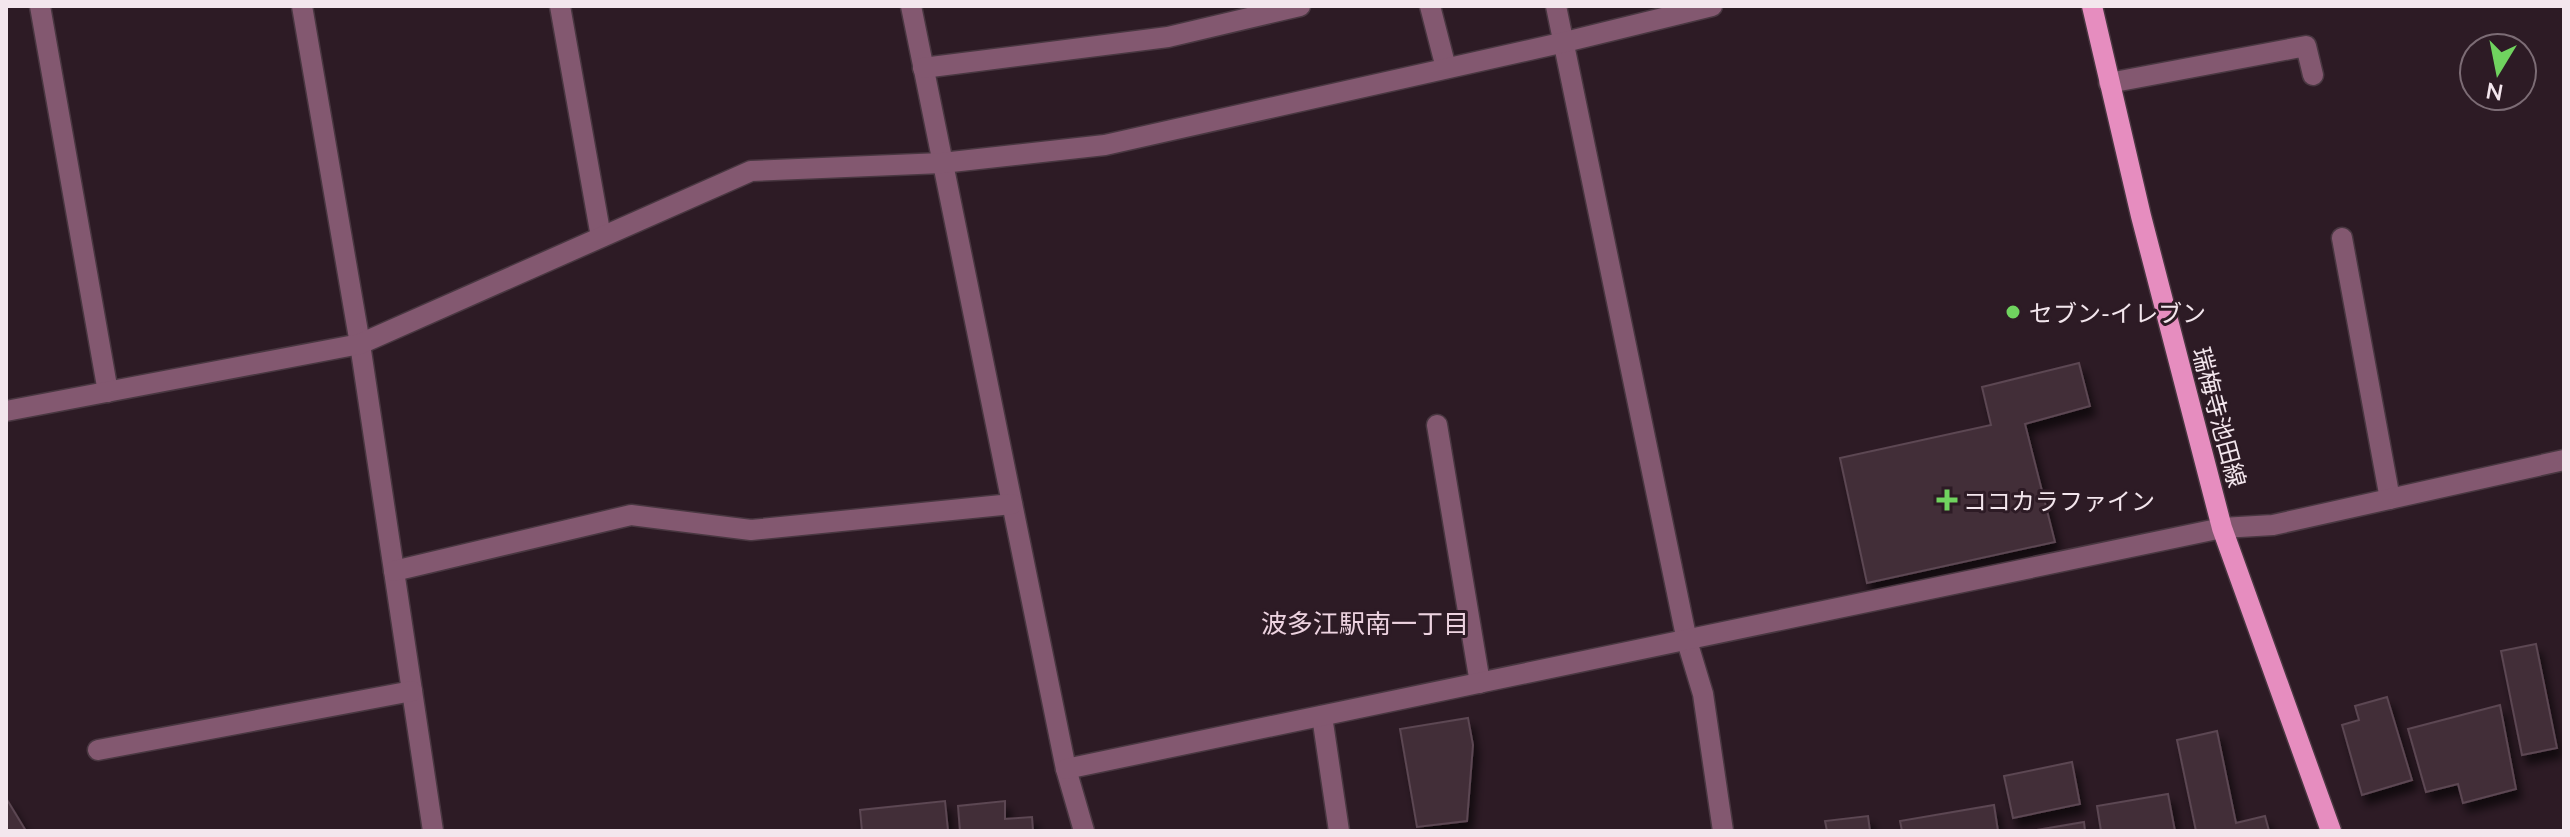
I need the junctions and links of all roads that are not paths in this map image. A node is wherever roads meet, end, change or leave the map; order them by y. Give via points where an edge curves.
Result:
1 (40, 6) edge
2 (302, 6) edge
3 (560, 6) edge
4 (911, 6) edge
5 (1300, 6) edge
6 (1430, 6) edge
7 (1556, 6) edge
8 (1709, 6) edge
9 (2092, 6) edge
10 (1565, 42) junction
11 (923, 68) junction
12 (1446, 68) junction
13 (2313, 75) dead end
14 (2109, 83) junction
15 (942, 163) junction
16 (601, 237) junction
17 (2342, 238) dead end
18 (360, 344) junction
19 (108, 392) junction
20 (6, 411) edge
21 (1437, 425) dead end
22 (2564, 460) edge
23 (2390, 499) junction
24 (1012, 504) junction
25 (2222, 528) junction
26 (394, 571) junction
27 (1687, 641) junction
28 (1480, 683) junction
29 (412, 691) junction
30 (1322, 716) junction
31 (98, 750) dead end
32 (1066, 769) junction
33 (433, 831) edge
34 (1084, 831) edge
35 (1339, 831) edge
36 (1723, 831) edge
37 (2331, 831) edge

1 - 19 street
2 - 18 street
3 - 16 street
4 - 11 street
5 - 11 street via 1168,37
6 - 12 street
7 - 10 street
8 - 10 street
9 - 14 main road, 瑞梅寺池田線
10 - 12 street
10 - 27 street
11 - 15 street
12 - 15 street via 1105,145
13 - 14 street via 2306,46
14 - 25 main road, 瑞梅寺池田線
15 - 16 street via 751,171
15 - 24 street
16 - 18 street
17 - 23 street
18 - 19 street
18 - 26 street
19 - 20 street
21 - 28 street
22 - 23 street
23 - 25 street via 2273,525
24 - 26 street via 751,530 631,515
24 - 32 street
25 - 27 street
25 - 37 main road, 瑞梅寺池田線
26 - 29 street
27 - 28 street
27 - 36 street via 1703,694
28 - 30 street
29 - 31 street
29 - 33 street
30 - 32 street
30 - 35 street
32 - 34 street

